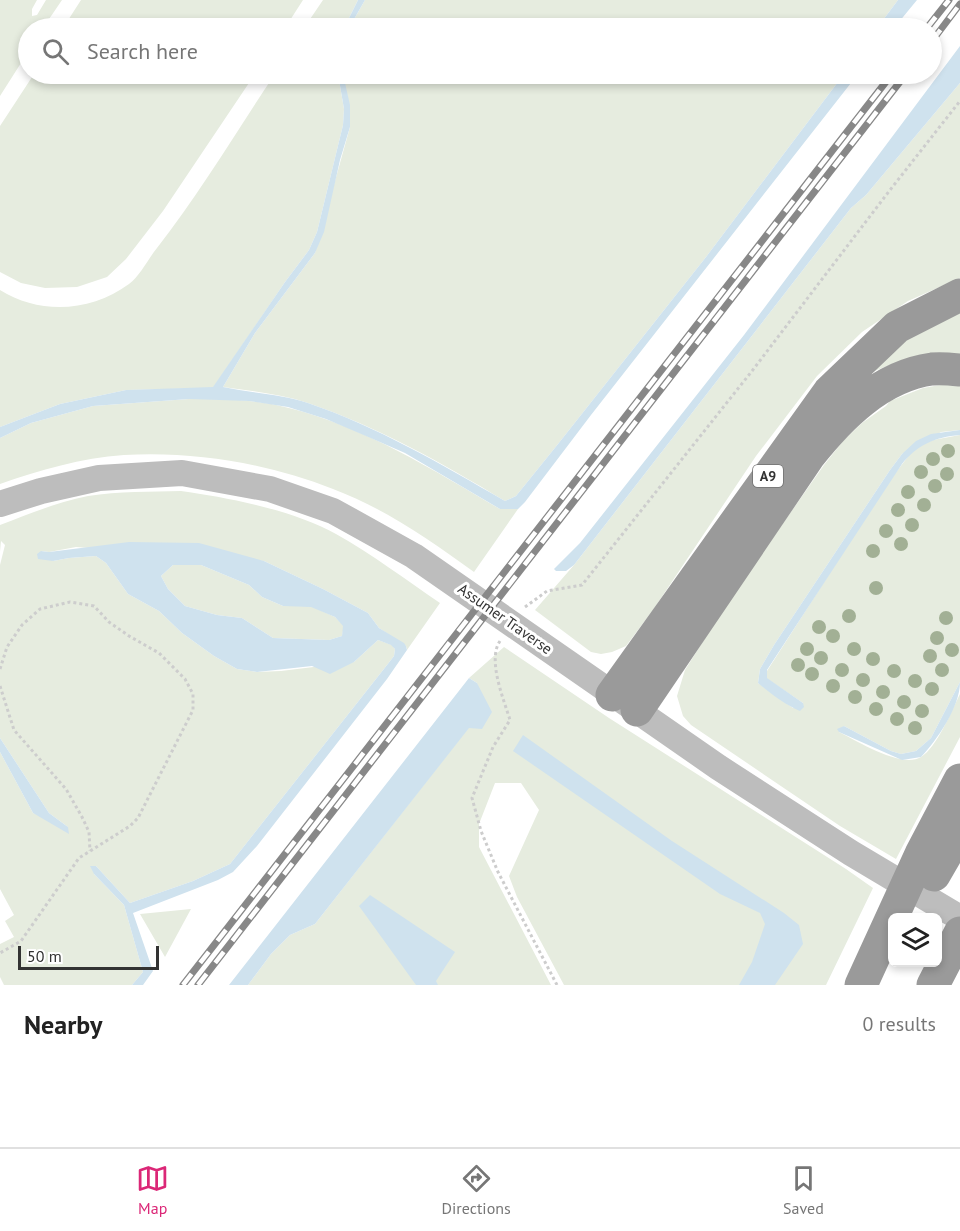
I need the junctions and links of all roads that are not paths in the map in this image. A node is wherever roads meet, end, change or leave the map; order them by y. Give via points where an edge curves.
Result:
1 (960, 296) edge
2 (960, 370) edge
3 (0, 504) edge
4 (625, 702) junction
5 (960, 780) edge
6 (960, 830) edge
7 (913, 913) edge
8 (960, 918) edge
9 (960, 933) edge
10 (888, 954) edge
11 (861, 985) edge
12 (871, 985) edge
13 (933, 985) edge

1 - 4 highway, A9 via 897,327 829,392
2 - 4 highway, A9 via 932,369 896,379 832,427
3 - 4 main road, Assumer Traverse via 99,478 182,473 270,489 333,511 414,556
4 - 8 main road, Assumer Traverse via 851,853
5 - 11 highway
6 - 7 highway
9 - 13 highway
10 - 12 highway

